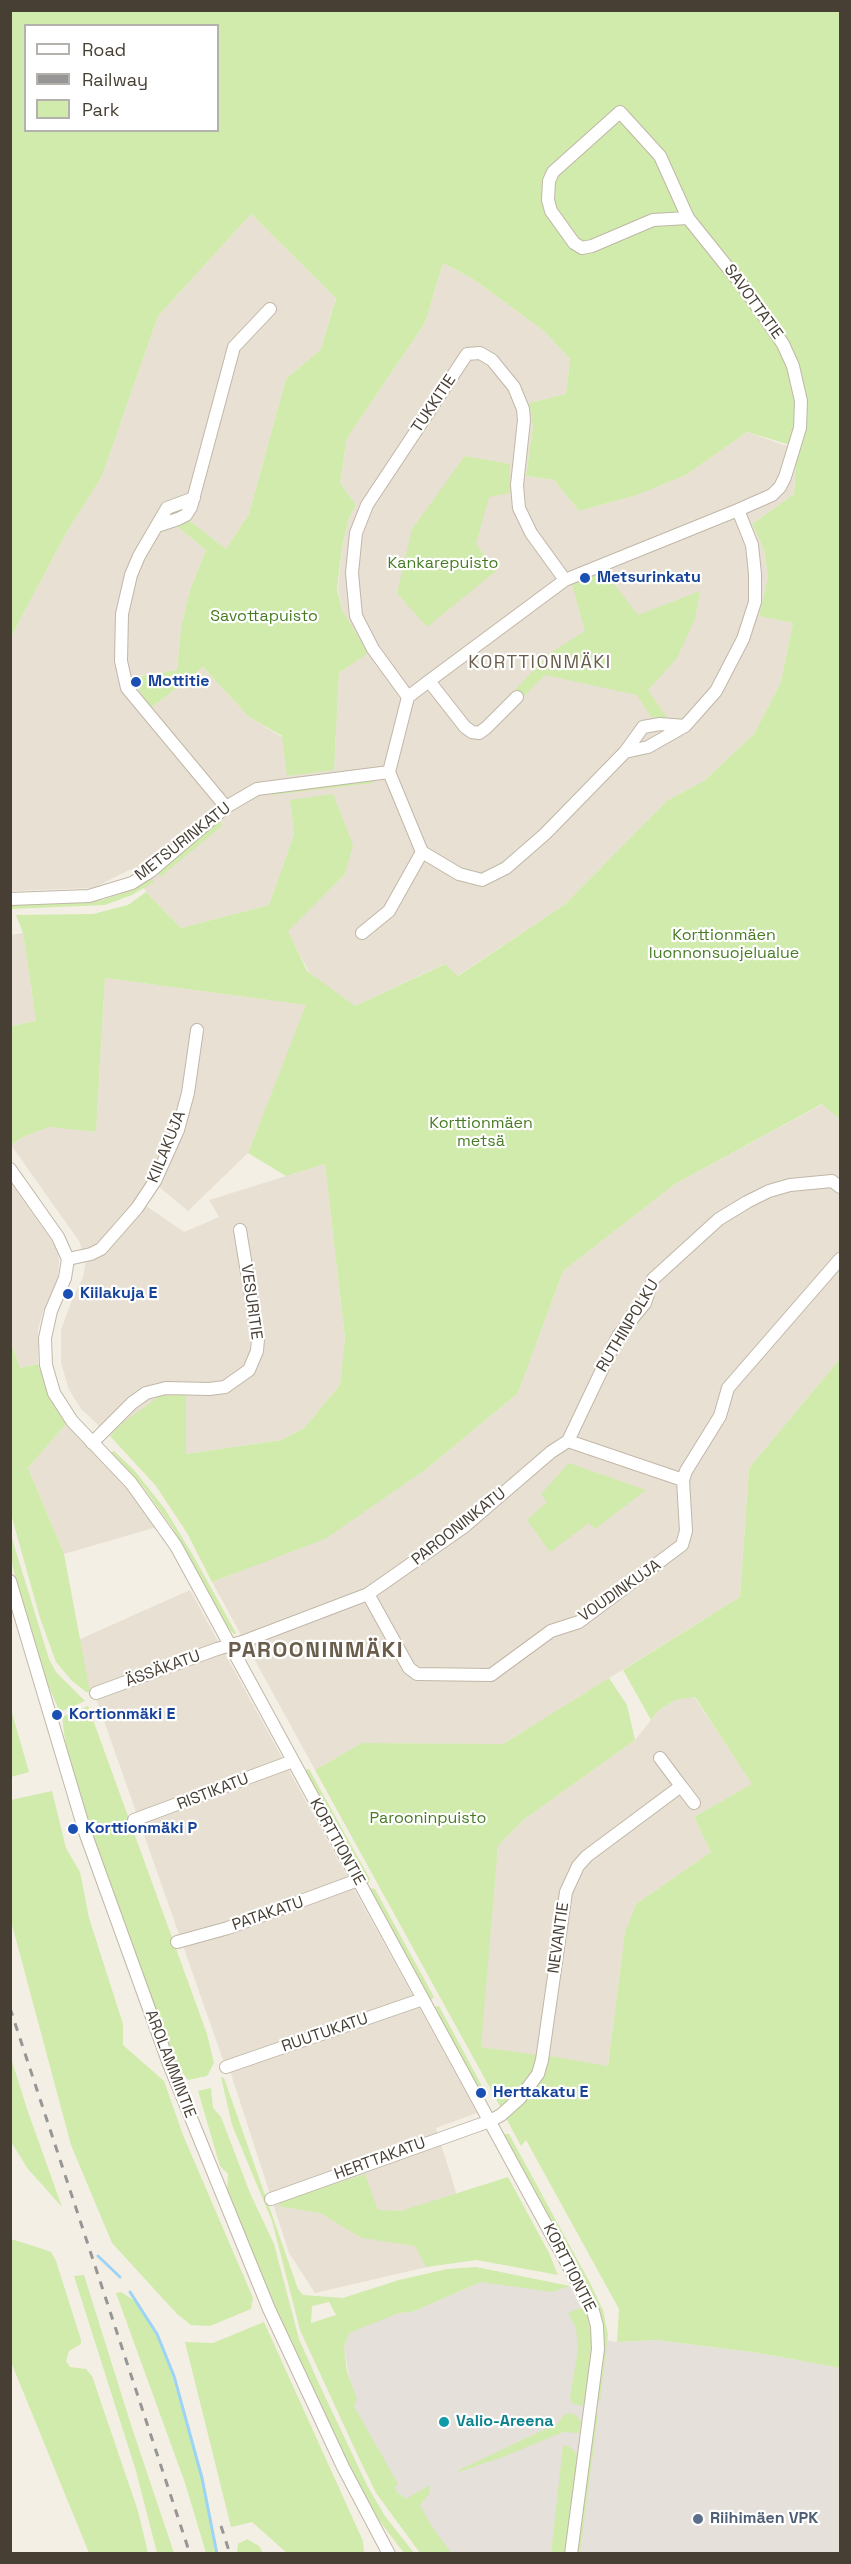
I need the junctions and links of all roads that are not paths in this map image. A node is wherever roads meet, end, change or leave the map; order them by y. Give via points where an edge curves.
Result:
1 (688, 218) junction
2 (270, 309) dead end
3 (738, 510) junction
4 (565, 580) junction
5 (429, 681) junction
6 (408, 697) junction
7 (517, 697) dead end
8 (685, 726) junction
9 (625, 752) junction
10 (389, 772) junction
11 (226, 807) junction
12 (422, 852) junction
13 (10, 898) edge
14 (362, 933) dead end
15 (197, 1030) dead end
16 (10, 1169) edge
17 (840, 1186) edge
18 (240, 1230) dead end
19 (68, 1259) junction
20 (840, 1259) edge
21 (568, 1441) junction
22 (92, 1443) junction
23 (682, 1480) junction
24 (10, 1581) edge
25 (368, 1594) junction
26 (229, 1645) junction
27 (96, 1693) dead end
28 (660, 1758) dead end
29 (292, 1761) junction
30 (681, 1786) junction
31 (694, 1803) dead end
32 (134, 1820) dead end
33 (358, 1881) junction
34 (177, 1942) dead end
35 (423, 1999) junction
36 (226, 2067) dead end
37 (490, 2121) junction
38 (271, 2199) dead end
39 (376, 2529) junction
40 (389, 2553) edge
41 (398, 2553) edge
42 (571, 2553) edge

1 - 1 street, SAVOTTATIE via 660,156 620,112 549,181 551,211 582,248 653,220
1 - 3 street, SAVOTTATIE via 746,289 783,344 801,400 800,428 780,486 772,495
2 - 11 street via 234,347 194,498 186,514 157,526 139,556 125,595 120,635 124,682
3 - 4 street
3 - 8 street via 755,561 755,602 726,675
4 - 5 street
4 - 6 street, TUKKITIE via 531,533 519,508 517,485 524,420 514,387 492,360 480,353 467,354 367,505 356,533 352,573 356,615 373,649
5 - 6 street
5 - 7 street via 472,732 486,728
6 - 10 street
8 - 9 street via 648,747
8 - 9 street via 643,727
9 - 12 street via 545,834 492,877 467,877
10 - 11 street, METSURINKATU via 265,787
10 - 12 street
11 - 13 street, METSURINKATU via 132,883 89,896
12 - 14 street via 389,911
15 - 19 street, KIILAKUJA via 188,1093 155,1181 101,1249
16 - 19 street via 58,1237
17 - 21 street, RUTHINPOLKU via 832,1180 769,1191 719,1219 653,1279 645,1303 618,1336
18 - 22 street, VESURITIE via 258,1339 249,1370 225,1387 166,1388 146,1393
19 - 22 street, KORTTIONTIE via 65,1278 48,1319 46,1365 62,1406
20 - 23 street via 728,1388 720,1416
21 - 23 street
21 - 25 street, PAROONINKATU via 465,1527
22 - 26 street, KORTTIONTIE via 156,1516
23 - 25 street, VOUDINKUJA via 686,1531 682,1545 579,1622 551,1631 491,1675 424,1675 413,1671
24 - 39 street, AROLAMMINTIE via 86,1832 150,2013 269,2309
25 - 26 street, PAROONINKATU
26 - 27 street, ÄSSÄKATU
26 - 29 street, KORTTIONTIE
28 - 30 street
29 - 32 street, RISTIKATU
29 - 33 street, KORTTIONTIE
30 - 31 street
30 - 37 street, NEVANTIE via 578,1866 562,1905 538,2074 520,2098
33 - 34 street, PATAKATU via 228,1928
33 - 35 street, KORTTIONTIE
35 - 36 street, RUUTUKATU
35 - 37 street, KORTTIONTIE
37 - 38 street, HERTTAKATU
37 - 42 street, KORTTIONTIE via 590,2304 597,2326 598,2349
39 - 40 street, AROLAMMINTIE
39 - 41 street, AROLAMMINTIE

